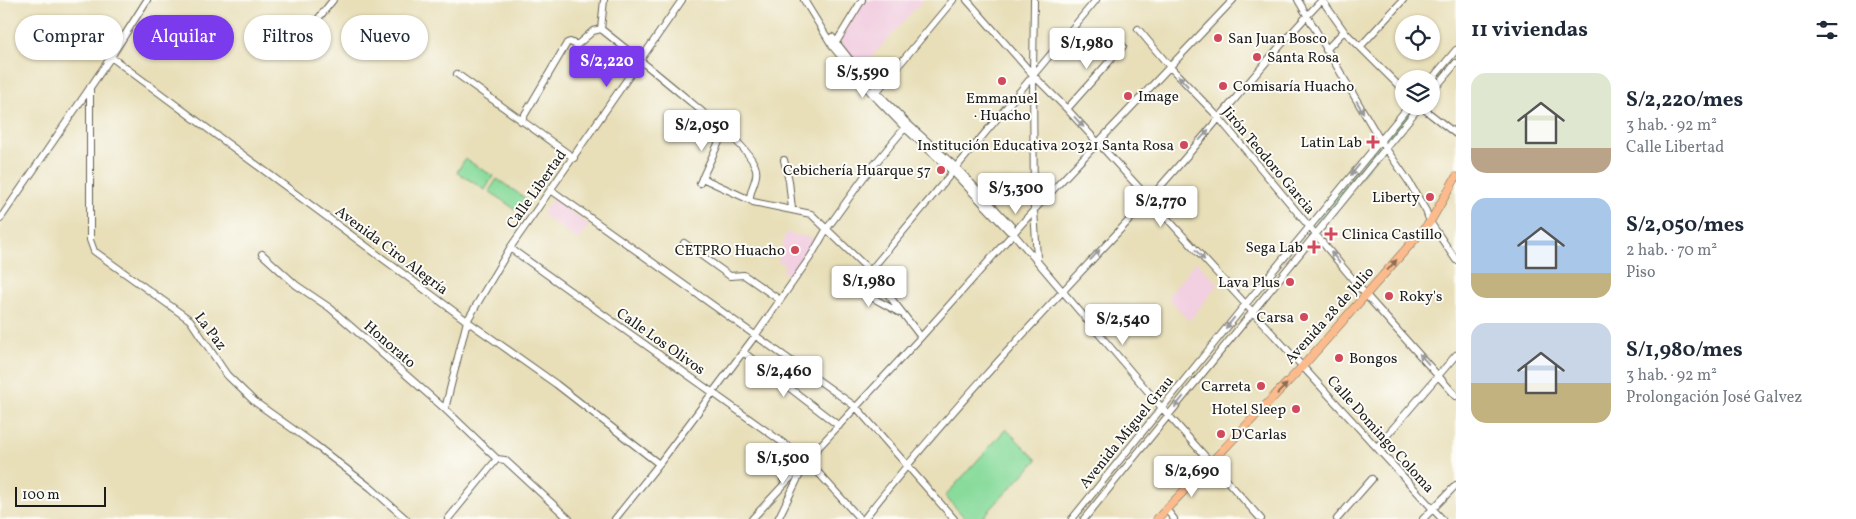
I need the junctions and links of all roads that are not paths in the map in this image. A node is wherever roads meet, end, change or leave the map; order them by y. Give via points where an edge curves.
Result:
1 (147, 0) edge
2 (333, 0) edge
3 (604, 0) edge
4 (682, 0) edge
5 (804, 0) edge
6 (808, 0) edge
7 (853, 0) edge
8 (862, 0) edge
9 (953, 0) edge
10 (967, 0) edge
11 (1034, 0) edge
12 (1096, 0) edge
13 (1233, 0) edge
14 (1298, 0) edge
15 (1322, 0) edge
16 (1403, 0) edge
17 (857, 9) junction
18 (321, 15) edge
19 (1306, 16) junction
20 (601, 29) junction
21 (1138, 29) dead end
22 (1344, 31) junction
23 (123, 38) edge
24 (834, 45) junction
25 (1123, 46) dead end
26 (1360, 47) junction
27 (1326, 50) junction
28 (1456, 50) edge
29 (109, 60) edge
30 (115, 60) edge
31 (640, 60) junction
32 (1456, 63) edge
33 (1170, 67) junction
34 (1439, 70) edge
35 (457, 74) dead end
36 (1033, 75) junction
37 (1395, 82) edge
38 (1440, 82) edge
39 (90, 87) junction
40 (875, 94) junction
41 (1067, 108) junction
42 (1401, 115) edge
43 (1413, 115) edge
44 (1432, 115) edge
45 (1219, 118) junction
46 (521, 121) junction
47 (907, 126) junction
48 (724, 130) junction
49 (1456, 134) edge
50 (1380, 140) junction
51 (1098, 143) junction
52 (1385, 149) junction
53 (574, 158) junction
54 (784, 160) dead end
55 (955, 170) junction
56 (1456, 177) edge
57 (551, 190) junction
58 (1149, 198) junction
59 (750, 200) junction
60 (792, 209) junction
61 (1034, 210) junction
62 (0, 219) edge
63 (1430, 222) junction
64 (1310, 226) junction
65 (826, 230) junction
66 (1014, 233) junction
67 (1316, 234) junction
68 (684, 243) dead end
69 (510, 248) junction
70 (262, 254) dead end
71 (1037, 259) junction
72 (1456, 260) edge
73 (870, 271) junction
74 (846, 284) dead end
75 (1062, 290) junction
76 (1366, 295) junction
77 (780, 300) junction
78 (1245, 305) junction
79 (1252, 312) junction
80 (903, 314) junction
81 (467, 322) junction
82 (755, 336) junction
83 (921, 337) junction
84 (743, 352) junction
85 (1456, 355) edge
86 (1302, 367) junction
87 (1439, 375) junction
88 (713, 393) junction
89 (1456, 396) edge
90 (856, 407) junction
91 (1162, 408) junction
92 (445, 409) junction
93 (1169, 415) junction
94 (838, 426) junction
95 (1377, 447) junction
96 (497, 459) junction
97 (807, 460) junction
98 (1212, 462) junction
99 (659, 464) junction
100 (906, 465) junction
101 (1372, 479) dead end
102 (1455, 487) edge
103 (1166, 509) junction
104 (1432, 509) junction
105 (406, 519) edge
106 (448, 519) edge
107 (569, 519) edge
108 (615, 519) edge
109 (746, 519) edge
110 (752, 519) edge
111 (778, 519) edge
112 (860, 519) edge
113 (864, 519) edge
114 (954, 519) edge
115 (1072, 519) edge
116 (1084, 519) edge
117 (1157, 519) edge
118 (1174, 519) edge
119 (1261, 519) edge
120 (1337, 519) edge
121 (1423, 519) edge
122 (1442, 519) edge

1 - 23 street
2 - 18 street
3 - 20 street
4 - 31 street, Calle Libertad
5 - 24 street
6 - 24 street
7 - 17 street
8 - 17 street
9 - 40 street
10 - 36 street, Calle Domingo Coloma
11 - 36 street
12 - 36 street
13 - 33 street
14 - 19 street
15 - 19 street
15 - 22 street
16 - 26 street
17 - 24 street
19 - 27 street
19 - 45 street
20 - 31 street
20 - 46 street via 593,31 577,45 567,43
21 - 33 street, Jirón Teodoro Garcia
22 - 26 street
22 - 27 street
24 - 40 street
25 - 41 street
26 - 37 street
27 -> 50 street
28 - 34 street
29 - 39 street
30 - 81 street, Avenida Ciro Alegría
31 - 48 street
31 - 53 street, Calle Libertad
32 - 38 street
45 -> 33 street, Jirón Teodoro Garcia
33 - 51 street
35 - 46 street
36 - 41 street, Calle Domingo Coloma
36 - 55 street
36 - 61 street
39 - 62 street
39 - 105 street, La Paz via 90,240 94,250 190,320 227,375 255,402 371,488
40 - 47 street
41 -> 51 street, Calle Domingo Coloma
42 - 50 street, Avenida Miguel Grau
43 - 52 street, Avenida Miguel Grau
44 - 49 street
58 -> 45 street
45 - 64 street, Jirón Teodoro Garcia
46 - 53 street
47 - 55 street
47 - 65 street via 864,177
48 - 59 street via 756,168
48 - 59 street via 701,180
50 - 52 street
50 -> 64 street, Avenida Miguel Grau
51 - 58 street, Calle Domingo Coloma
51 - 61 street
52 - 63 street via 1409,182
52 - 67 street, Avenida Miguel Grau
53 - 57 street, Calle Libertad
54 - 60 street
55 - 66 street
55 - 73 street
56 - 63 main road, Avenida 28 de Julio
57 - 69 street, Calle Libertad
57 - 82 street
75 -> 58 street
58 -> 78 street, Calle Domingo Coloma
59 - 60 street
60 - 65 street via 811,214
61 - 66 street
61 - 71 street
63 - 72 street
76 -> 63 main road, Avenida 28 de Julio
64 - 67 street, Jirón Teodoro Garcia
64 - 78 street, Avenida Miguel Grau
65 - 73 street
65 - 77 street
66 - 71 street
66 - 83 street
76 -> 67 street, Jirón Teodoro Garcia
67 - 79 street, Avenida Miguel Grau
68 - 77 street via 730,276 744,275
69 - 81 street, Calle Libertad
69 - 88 street, Calle Los Olivos
70 - 92 street, Honorato via 296,285 330,308
71 - 75 street
73 - 80 street
74 - 80 street
75 - 91 street
75 - 100 street
76 - 86 main road, Avenida 28 de Julio
87 -> 76 street, Jirón Teodoro Garcia
77 - 82 street
78 - 79 street, Calle Domingo Coloma
78 -> 91 street, Avenida Miguel Grau
79 - 86 street, Calle Domingo Coloma
79 -> 93 street, Avenida Miguel Grau
80 - 83 street
81 - 92 street, Calle Libertad
81 - 99 street, Avenida Ciro Alegría via 556,384
82 - 84 street
82 - 90 street
83 - 90 street
84 - 88 street
84 - 94 street
85 - 87 street
86 - 95 street, Calle Domingo Coloma
98 -> 86 main road, Avenida 28 de Julio
87 - 89 street, Jirón Teodoro Garcia
87 - 95 street
88 - 97 street, Calle Los Olivos
88 - 99 street
90 - 94 street
90 - 100 street
91 - 93 street
91 - 115 street, Avenida Miguel Grau
92 - 96 street, Honorato
93 - 98 street
93 - 116 street, Avenida Miguel Grau
94 - 97 street
95 - 104 street, Calle Domingo Coloma
96 - 106 street
96 - 107 street, Honorato via 505,460
97 - 109 street via 793,468
97 - 110 street
97 - 111 street
97 - 112 street, Calle Los Olivos
98 - 103 main road, Avenida 28 de Julio
98 - 119 street
99 - 108 street
100 - 113 street
100 - 114 street
101 - 120 street
102 - 104 street
103 - 117 main road, Avenida 28 de Julio
103 - 118 street
104 - 121 street
104 - 122 street, Calle Domingo Coloma

